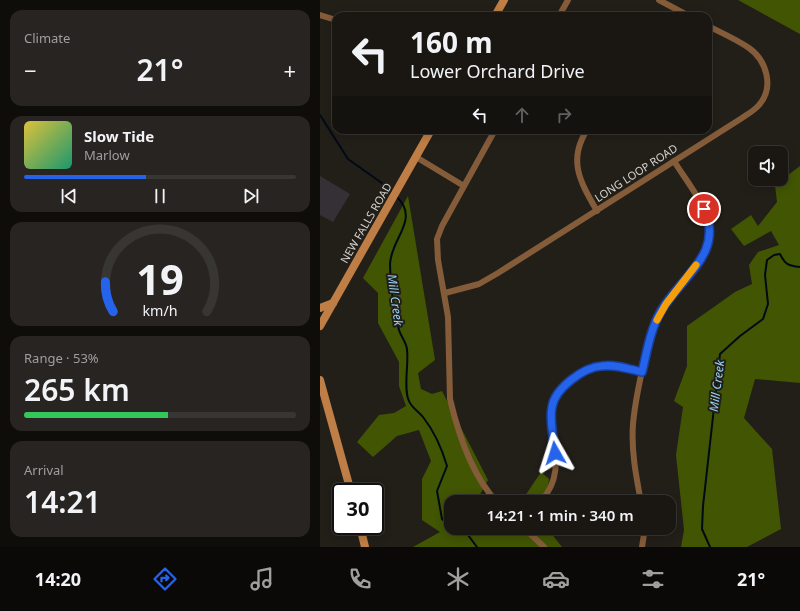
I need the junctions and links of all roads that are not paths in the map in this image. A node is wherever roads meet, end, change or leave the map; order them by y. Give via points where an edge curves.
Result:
1 (504, 0) edge
2 (568, 0) edge
3 (659, 0) edge
4 (497, 12) edge
5 (561, 12) edge
6 (682, 12) edge
7 (320, 15) edge
8 (332, 19) edge
9 (712, 28) edge
10 (429, 134) edge
11 (493, 134) edge
12 (584, 134) edge
13 (416, 157) junction
14 (674, 161) junction
15 (464, 186) junction
16 (597, 211) junction
17 (445, 293) junction
18 (333, 304) junction
19 (320, 308) edge
20 (320, 326) edge
21 (642, 372) junction
22 (320, 382) edge
23 (348, 483) edge
24 (491, 495) edge
25 (546, 495) edge
26 (640, 495) edge
27 (362, 535) edge
28 (531, 535) edge
29 (644, 535) edge
30 (365, 547) edge
31 (544, 547) edge
32 (642, 547) edge

1 - 4 main road
2 - 5 street
3 - 6 street
7 - 8 street
9 - 14 street, LONG LOOP ROAD via 749,48 764,64 767,77 765,94 755,108
10 - 13 main road, NEW FALLS ROAD
11 - 15 street
12 - 16 street via 579,145 577,166 582,185
13 - 15 street
13 - 18 main road, NEW FALLS ROAD
14 - 16 street, LONG LOOP ROAD
14 - 21 street via 704,209 709,222 710,239 702,258 661,311 652,332
15 - 17 street via 437,239 438,260
16 - 17 street, LONG LOOP ROAD via 479,284
17 - 24 street via 451,405 476,474
18 - 19 main road
18 - 20 main road, NEW FALLS ROAD
21 - 25 street via 598,366 579,375 558,391 551,412 555,478
21 - 26 street via 632,441
22 - 23 main road
27 - 30 main road
28 - 31 street
29 - 32 street

